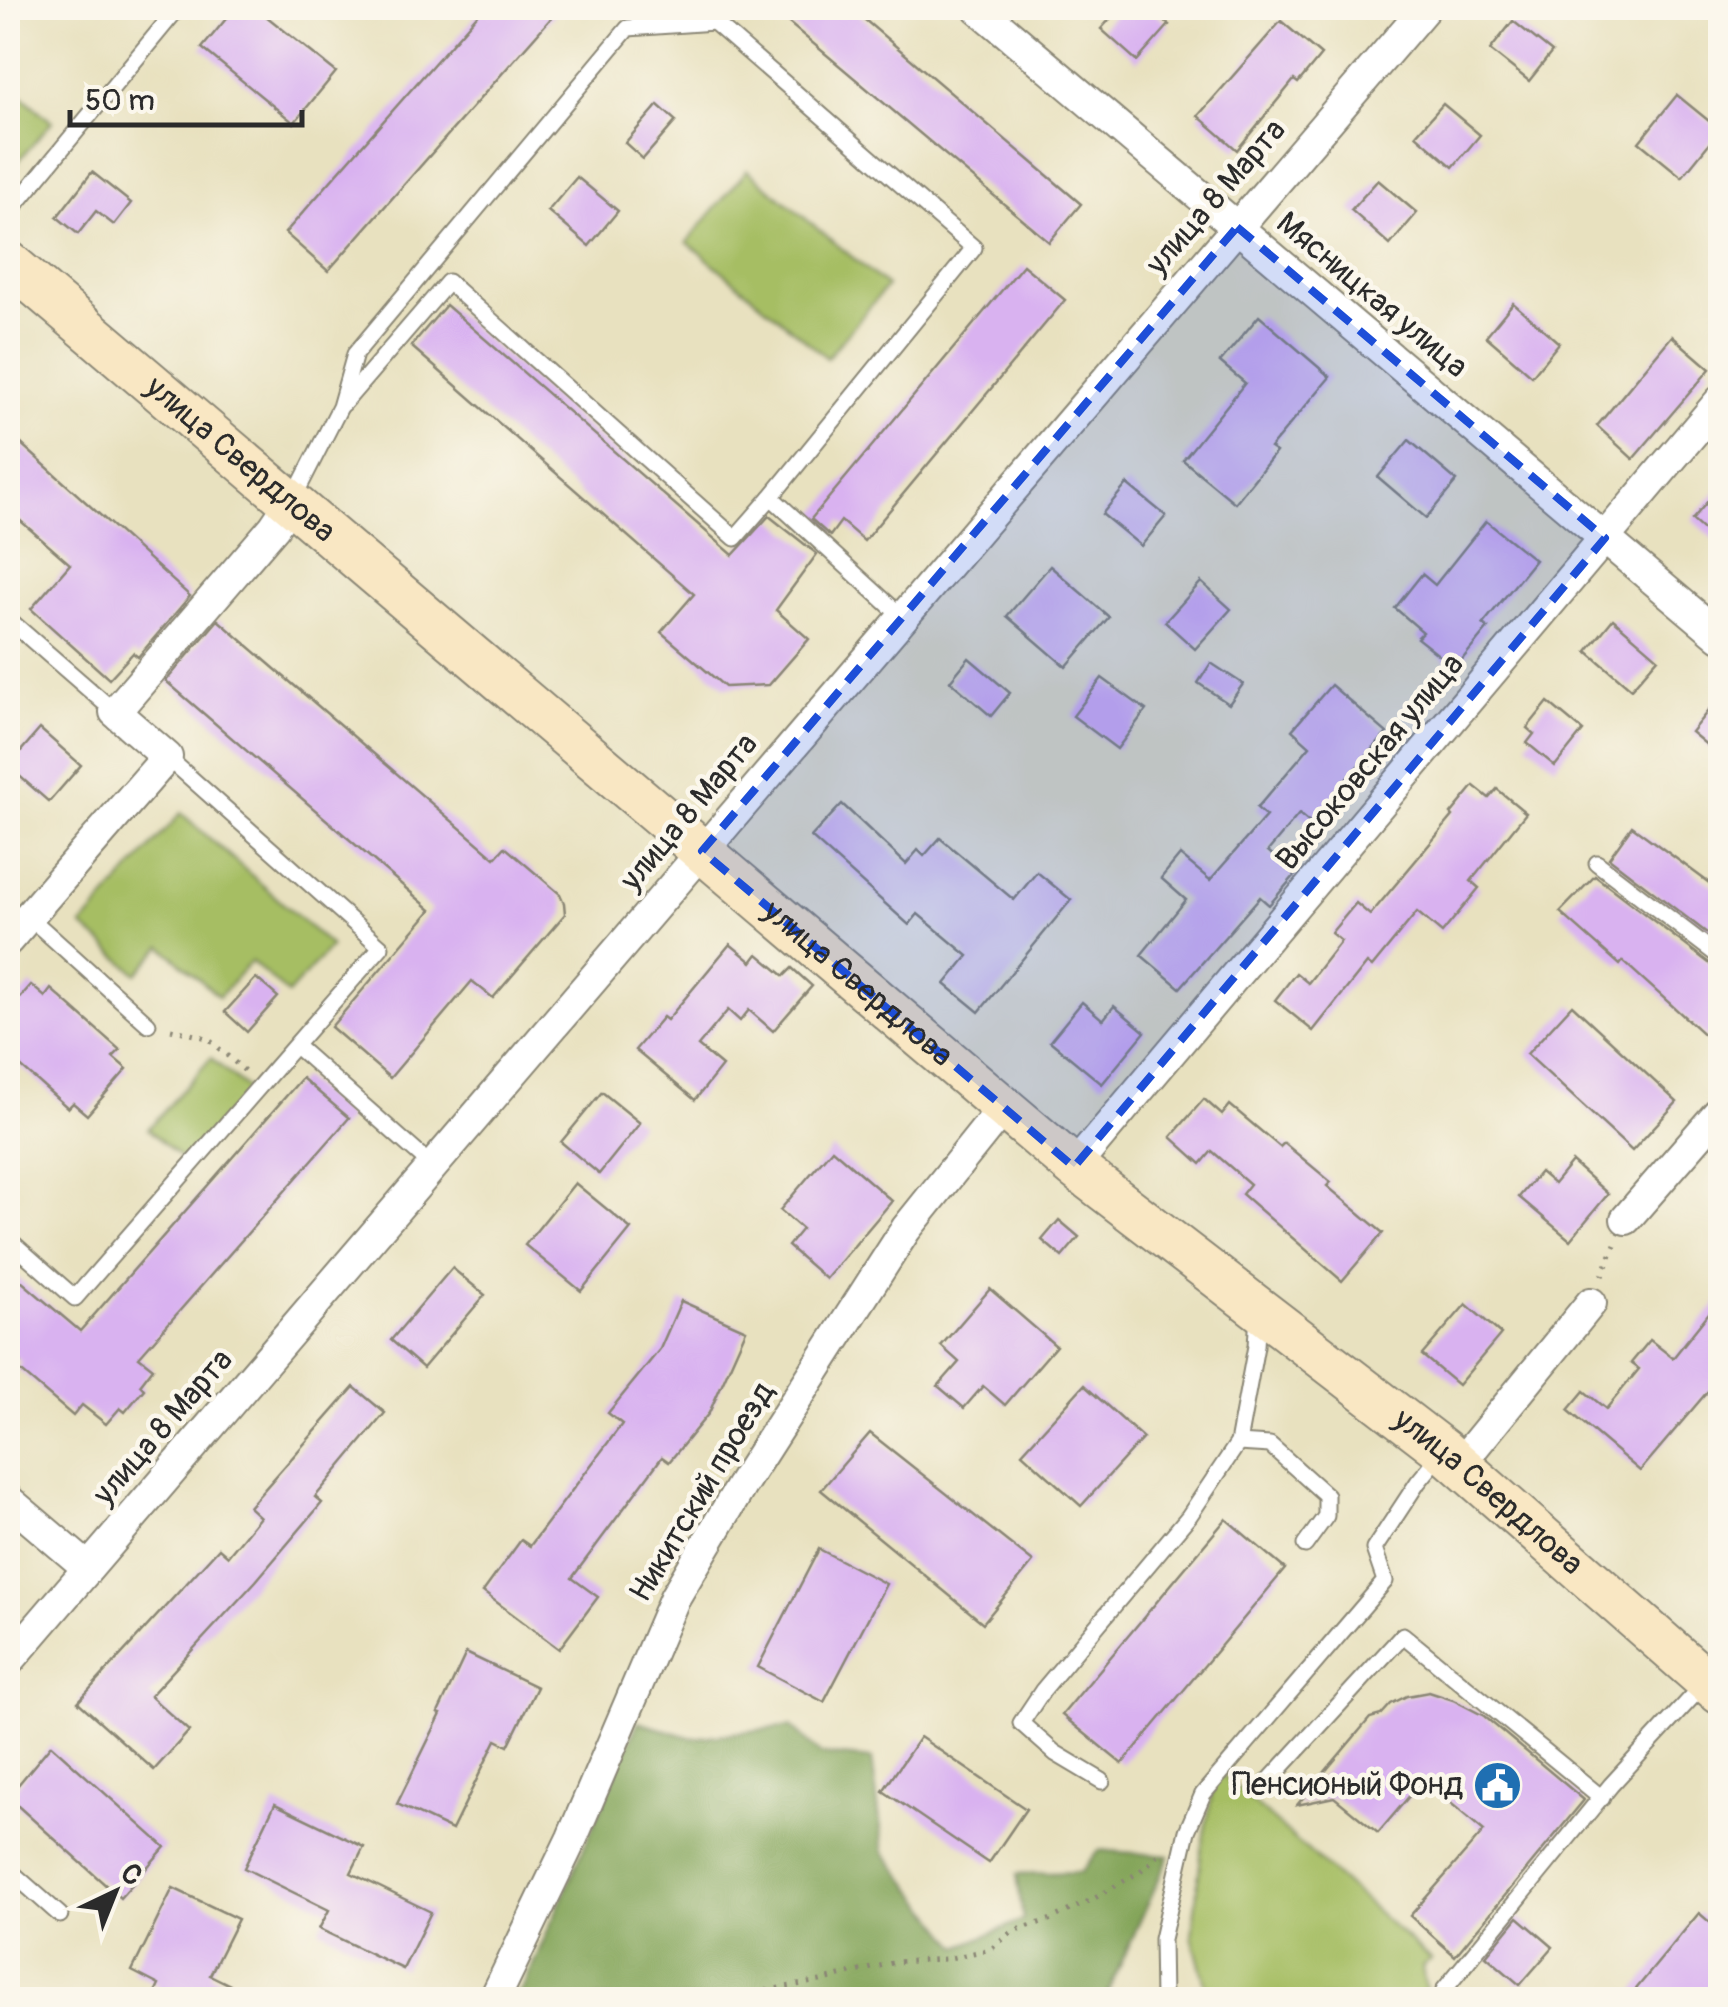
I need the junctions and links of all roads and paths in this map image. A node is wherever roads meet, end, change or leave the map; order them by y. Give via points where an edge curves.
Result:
1 (178, 8) edge
2 (727, 8) edge
3 (978, 8) edge
4 (1424, 8) edge
5 (714, 22) junction
6 (8, 214) edge
7 (1237, 227) junction
8 (8, 262) edge
9 (1720, 402) edge
10 (340, 407) junction
11 (771, 497) junction
12 (291, 502) junction
13 (1605, 538) junction
14 (901, 616) junction
15 (8, 619) edge
16 (1720, 636) edge
17 (115, 712) junction
18 (167, 757) junction
19 (702, 851) junction
20 (1597, 863) dead end
21 (28, 916) junction
22 (8, 940) edge
23 (1720, 956) edge
24 (148, 1024) joint
25 (296, 1046) junction
26 (260, 1086) junction
27 (1004, 1108) junction
28 (1720, 1111) edge
29 (432, 1166) junction
30 (1074, 1167) junction
31 (1626, 1219) joint
32 (8, 1239) edge
33 (1590, 1303) joint
34 (1258, 1311) junction
35 (1238, 1443) junction
36 (1451, 1458) junction
37 (8, 1500) edge
38 (1305, 1546) dead end
39 (88, 1568) junction
40 (8, 1662) edge
41 (1713, 1687) edge
42 (1102, 1780) dead end
43 (1266, 1784) dead end
44 (1602, 1798) junction
45 (1186, 1831) junction
46 (8, 1868) edge
47 (60, 1916) dead end
48 (1444, 1990) dead end
49 (494, 2000) edge
50 (737, 2000) edge
51 (1163, 2000) edge

1 - 6 lane
2 - 5 lane
3 - 7 street, Мясницкая улица
4 - 7 street, улица 8 Марта
5 - 10 lane via 628,28 355,354
5 - 11 lane via 974,248
7 - 13 street, Мясницкая улица
7 - 14 street, улица 8 Марта
8 - 12 street, улица Свердлова
9 - 13 street, Высоковская улица
10 - 11 lane via 448,282 735,538
10 - 12 lane
11 - 14 lane
12 - 17 street
12 - 19 street, улица Свердлова
13 - 16 street, Мясницкая улица
13 - 30 street, Высоковская улица
14 - 19 street, улица 8 Марта
15 - 17 lane
17 - 18 street
18 - 21 street
18 - 25 lane via 381,947
19 - 27 street, улица Свердлова
19 - 29 street, улица 8 Марта
20 - 23 lane
21 - 22 street
21 - 24 lane
24 - 26 path via 207,1038
25 - 26 lane
25 - 29 lane
26 - 32 lane via 75,1298
27 - 30 street, улица Свердлова
27 - 49 street, Никитский проезд via 906,1229 675,1598
28 - 31 street
29 - 39 street, улица 8 Марта
30 - 34 street, улица Свердлова
31 - 33 path
33 - 36 street
34 - 35 lane
34 - 36 street, улица Свердлова
35 - 38 lane via 1270,1444 1326,1495 1326,1516
35 - 42 lane via 1188,1516 1021,1723 1055,1754
36 - 41 street, улица Свердлова
36 - 45 lane via 1418,1482 1374,1550 1385,1581 1203,1794
37 - 39 street
39 - 40 street, улица 8 Марта
41 - 44 lane
43 - 44 lane via 1403,1635
44 - 48 lane
45 - 50 path via 1110,1890 1013,1930 992,1949 896,1962
45 - 51 lane via 1162,1939
46 - 47 lane

